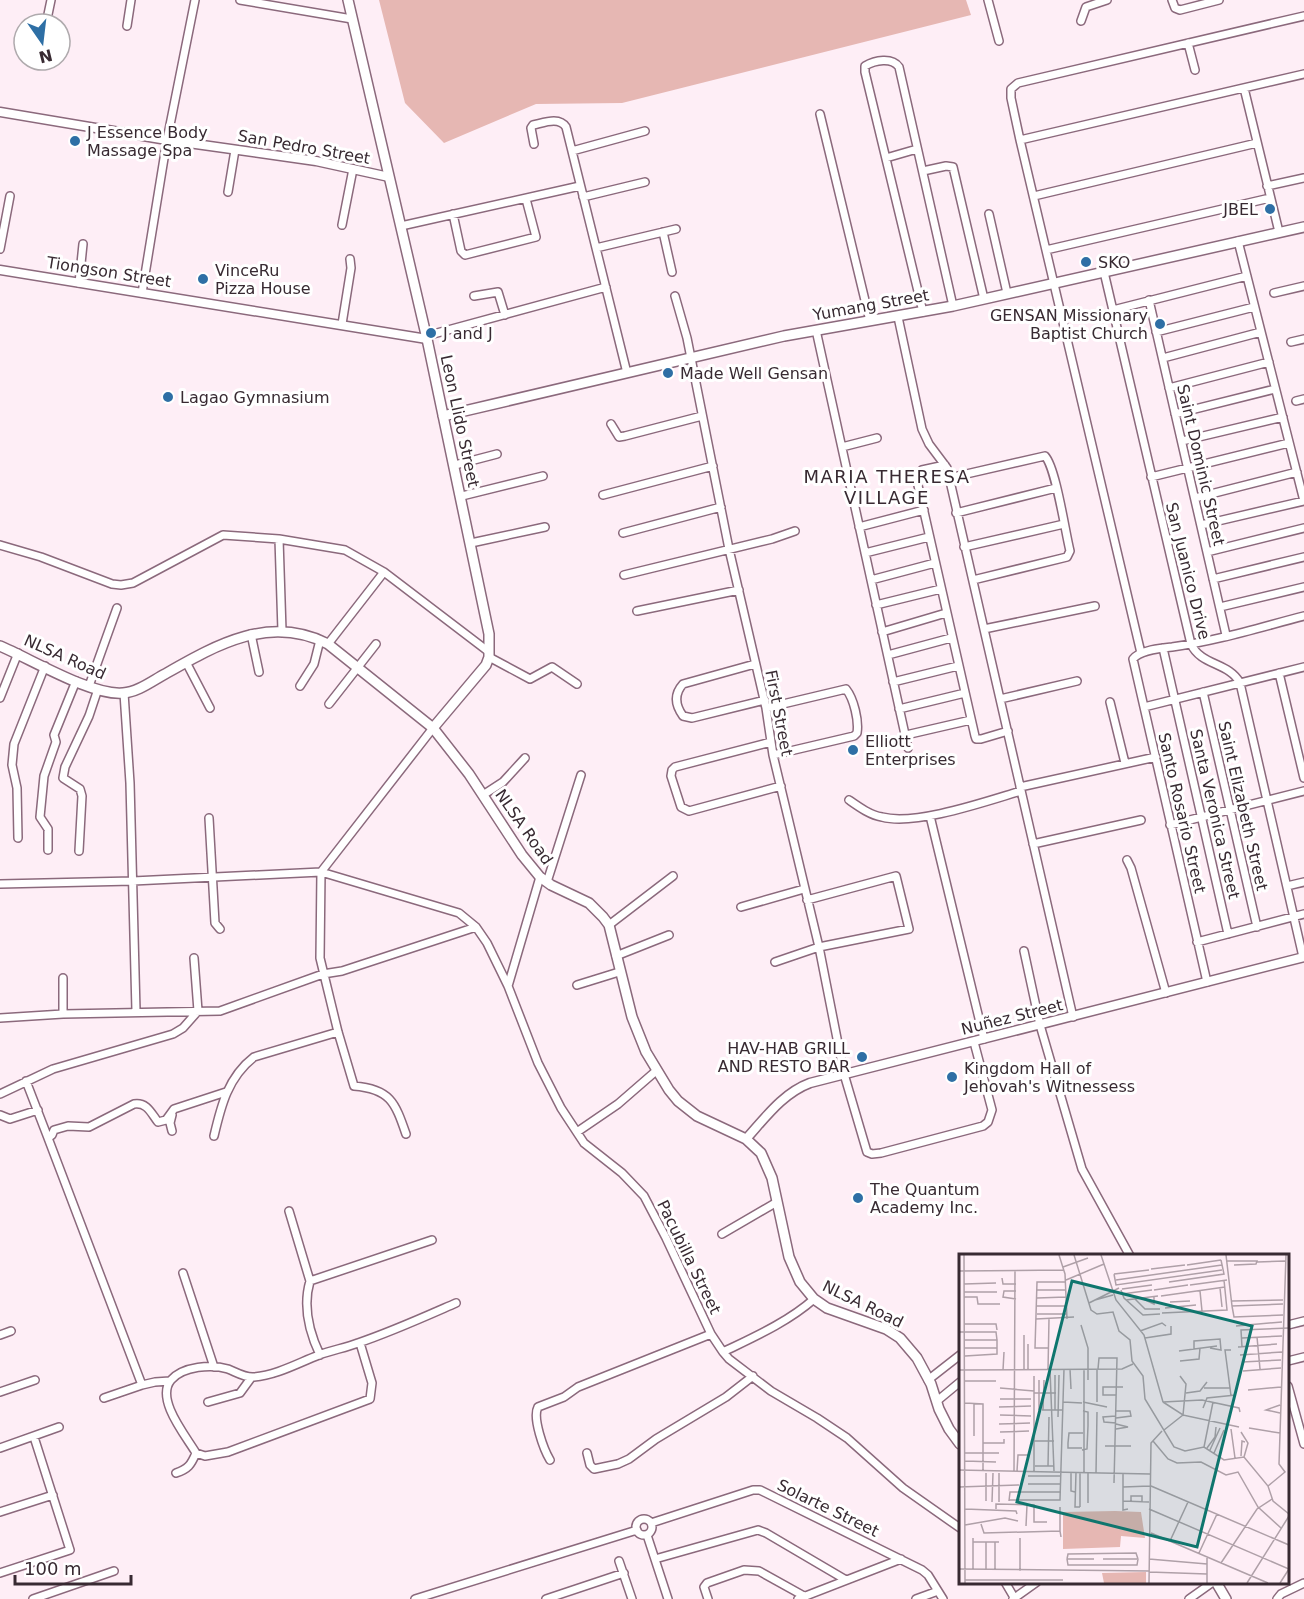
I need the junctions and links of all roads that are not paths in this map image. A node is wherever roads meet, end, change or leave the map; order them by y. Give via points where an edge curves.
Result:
1 (131, 0) edge
2 (195, 0) edge
3 (240, 0) edge
4 (348, 0) edge
5 (988, 0) edge
6 (1107, 0) edge
7 (1172, 0) edge
8 (1219, 0) edge
9 (1304, 16) edge
10 (352, 20) junction
11 (1081, 21) dead end
12 (127, 27) dead end
13 (999, 41) dead end
14 (1188, 43) junction
15 (1195, 70) dead end
16 (1304, 74) edge
17 (1244, 88) junction
18 (0, 112) edge
19 (820, 114) dead end
20 (645, 131) dead end
21 (168, 140) junction
22 (1020, 140) junction
23 (1257, 143) junction
24 (534, 144) dead end
25 (917, 149) junction
26 (235, 150) junction
27 (572, 151) junction
28 (886, 158) junction
29 (353, 169) junction
30 (923, 171) junction
31 (389, 177) junction
32 (1304, 178) edge
33 (645, 182) dead end
34 (580, 186) junction
35 (1267, 186) junction
36 (228, 192) dead end
37 (10, 196) dead end
38 (1034, 196) junction
39 (583, 197) junction
40 (1270, 198) junction
41 (526, 199) junction
42 (453, 214) junction
43 (989, 214) dead end
44 (342, 225) dead end
45 (402, 226) junction
46 (1304, 227) edge
47 (676, 229) dead end
48 (663, 232) junction
49 (1279, 232) junction
50 (1238, 241) junction
51 (83, 244) dead end
52 (596, 248) junction
53 (0, 249) edge
54 (1046, 250) junction
55 (350, 260) dead end
56 (0, 270) edge
57 (672, 272) dead end
58 (1104, 272) junction
59 (1247, 276) junction
60 (79, 283) junction
61 (1053, 283) junction
62 (606, 286) junction
63 (1304, 286) edge
64 (142, 292) junction
65 (1007, 293) junction
66 (1274, 293) dead end
67 (474, 296) dead end
68 (675, 296) dead end
69 (984, 299) junction
70 (1149, 300) junction
71 (953, 306) junction
72 (1254, 307) junction
73 (1113, 310) junction
74 (923, 312) junction
75 (505, 315) junction
76 (898, 316) junction
77 (870, 321) junction
78 (342, 324) junction
79 (816, 330) junction
80 (1156, 332) junction
81 (1261, 332) junction
82 (427, 337) junction
83 (1304, 339) edge
84 (1291, 342) dead end
85 (691, 358) junction
86 (1162, 358) junction
87 (1269, 362) junction
88 (627, 373) junction
89 (1169, 388) junction
90 (1275, 389) junction
91 (1175, 414) junction
92 (443, 416) junction
93 (702, 417) junction
94 (1282, 417) junction
95 (611, 424) dead end
96 (877, 438) dead end
97 (1182, 441) junction
98 (1289, 443) junction
99 (842, 447) junction
100 (497, 454) dead end
101 (455, 465) junction
102 (945, 465) junction
103 (713, 466) junction
104 (1188, 469) junction
105 (1297, 472) junction
106 (543, 476) dead end
107 (1151, 477) junction
108 (949, 478) junction
109 (1056, 489) junction
110 (603, 495) dead end
111 (462, 496) junction
112 (1195, 498) junction
113 (1304, 501) edge
114 (721, 507) junction
115 (924, 510) junction
116 (956, 513) junction
117 (1064, 524) junction
118 (1201, 525) junction
119 (545, 527) dead end
120 (859, 527) junction
121 (1304, 528) edge
122 (795, 531) dead end
123 (623, 533) dead end
124 (929, 537) junction
125 (279, 539) junction
126 (471, 543) junction
127 (0, 545) edge
128 (964, 547) junction
129 (729, 549) junction
130 (1207, 552) junction
131 (865, 553) junction
132 (1304, 557) edge
133 (935, 563) junction
134 (384, 572) junction
135 (624, 575) dead end
136 (1213, 579) junction
137 (871, 580) junction
138 (973, 580) junction
139 (1304, 586) edge
140 (941, 589) junction
141 (739, 590) junction
142 (876, 605) junction
143 (1095, 606) dead end
144 (1220, 607) junction
145 (117, 608) dead end
146 (637, 611) dead end
147 (946, 613) junction
148 (1304, 616) edge
149 (984, 629) junction
150 (282, 631) junction
151 (882, 632) junction
152 (251, 634) junction
153 (1226, 636) junction
154 (951, 638) junction
155 (324, 642) junction
156 (376, 644) dead end
157 (1191, 644) junction
158 (0, 645) edge
159 (1163, 648) junction
160 (18, 653) junction
161 (1141, 654) junction
162 (489, 655) junction
163 (888, 655) junction
164 (186, 662) junction
165 (755, 664) junction
166 (45, 666) junction
167 (958, 666) junction
168 (1304, 667) edge
169 (357, 668) junction
170 (260, 672) dead end
171 (1279, 673) junction
172 (76, 681) junction
173 (1077, 681) dead end
174 (893, 682) junction
175 (1240, 683) junction
176 (577, 684) dead end
177 (300, 686) dead end
178 (93, 688) junction
179 (1203, 692) junction
180 (124, 693) junction
181 (965, 693) junction
182 (0, 698) edge
183 (1000, 699) junction
184 (1175, 699) junction
185 (1110, 702) dead end
186 (329, 704) dead end
187 (765, 704) junction
188 (1144, 707) junction
189 (210, 708) dead end
190 (899, 709) junction
191 (971, 720) junction
192 (433, 728) junction
193 (1008, 731) junction
194 (906, 735) junction
195 (771, 742) junction
196 (908, 748) dead end
197 (773, 755) junction
198 (1156, 757) junction
199 (525, 758) dead end
200 (1125, 764) junction
201 (581, 775) dead end
202 (1304, 778) edge
203 (781, 786) junction
204 (1021, 789) junction
205 (1304, 791) edge
206 (483, 795) junction
207 (849, 800) dead end
208 (1267, 800) junction
209 (1230, 810) junction
210 (930, 816) junction
211 (1203, 817) junction
212 (209, 818) dead end
213 (1141, 820) dead end
214 (1170, 825) junction
215 (18, 838) dead end
216 (1034, 844) junction
217 (48, 850) dead end
218 (79, 851) dead end
219 (1127, 860) dead end
220 (321, 872) junction
221 (673, 876) dead end
222 (213, 878) junction
223 (544, 879) junction
224 (133, 881) junction
225 (1304, 882) edge
226 (0, 884) edge
227 (1287, 886) junction
228 (804, 889) junction
229 (807, 900) junction
230 (741, 907) dead end
231 (1304, 914) edge
232 (1294, 917) junction
233 (609, 925) junction
234 (477, 927) junction
235 (1257, 927) junction
236 (220, 929) dead end
237 (1228, 934) junction
238 (669, 935) dead end
239 (1197, 942) junction
240 (819, 948) junction
241 (1024, 951) dead end
242 (616, 956) junction
243 (1304, 957) edge
244 (194, 958) dead end
245 (775, 962) dead end
246 (619, 972) junction
247 (323, 974) junction
248 (63, 978) dead end
249 (1208, 982) junction
250 (577, 985) dead end
251 (508, 986) junction
252 (1166, 993) junction
253 (136, 1011) junction
254 (198, 1011) junction
255 (63, 1014) junction
256 (1073, 1017) junction
257 (0, 1018) edge
258 (1040, 1025) junction
259 (338, 1032) junction
260 (984, 1039) junction
261 (974, 1042) junction
262 (656, 1071) junction
263 (844, 1074) junction
264 (26, 1081) junction
265 (226, 1092) junction
266 (0, 1094) edge
267 (174, 1109) junction
268 (38, 1110) junction
269 (0, 1115) edge
270 (172, 1131) dead end
271 (577, 1132) junction
272 (406, 1134) dead end
273 (214, 1136) dead end
274 (48, 1138) junction
275 (746, 1139) junction
276 (777, 1202) junction
277 (289, 1212) dead end
278 (722, 1234) dead end
279 (432, 1240) dead end
280 (1129, 1254) edge
281 (183, 1273) dead end
282 (310, 1281) junction
283 (814, 1299) junction
284 (456, 1303) dead end
285 (1304, 1321) edge
286 (1289, 1325) edge
287 (11, 1331) dead end
288 (711, 1334) junction
289 (0, 1335) edge
290 (360, 1343) junction
291 (723, 1352) junction
292 (320, 1355) junction
293 (959, 1356) edge
294 (1304, 1357) edge
295 (1289, 1361) edge
296 (214, 1367) junction
297 (753, 1376) junction
298 (251, 1378) junction
299 (35, 1380) dead end
300 (928, 1380) junction
301 (170, 1381) junction
302 (959, 1383) edge
303 (142, 1385) junction
304 (1289, 1391) edge
305 (0, 1392) edge
306 (104, 1398) dead end
307 (937, 1401) junction
308 (208, 1402) dead end
309 (1300, 1420) edge
310 (59, 1427) dead end
311 (34, 1437) junction
312 (959, 1443) edge
313 (1304, 1444) edge
314 (0, 1448) edge
315 (196, 1453) junction
316 (587, 1453) dead end
317 (550, 1461) dead end
318 (176, 1473) dead end
319 (53, 1495) junction
320 (0, 1512) edge
321 (651, 1523) junction
322 (959, 1527) edge
323 (637, 1530) junction
324 (647, 1535) junction
325 (655, 1559) junction
326 (901, 1559) junction
327 (619, 1561) dead end
328 (114, 1571) dead end
329 (0, 1573) edge
330 (624, 1573) junction
331 (846, 1580) junction
332 (1304, 1583) edge
333 (1006, 1584) edge
334 (1034, 1584) edge
335 (1211, 1584) edge
336 (1215, 1584) edge
337 (938, 1591) junction
338 (801, 1598) edge
339 (33, 1599) edge
340 (416, 1599) edge
341 (546, 1599) edge
342 (632, 1599) edge
343 (668, 1599) edge
344 (708, 1599) edge
345 (916, 1599) edge
346 (943, 1599) edge
347 (1014, 1599) edge
348 (1189, 1599) edge
349 (1226, 1599) edge
350 (1277, 1599) edge

1 - 12 street
2 - 21 street
3 - 10 street
4 - 10 main road, Leon Llido Street
5 - 13 street
6 - 11 street via 1086,7
7 - 8 street via 1180,10
9 - 14 street
10 - 31 main road, Leon Llido Street
14 - 15 street
14 - 22 street via 1015,85 1011,98
16 - 17 street
17 - 22 street
17 - 23 street
18 - 21 street, San Pedro Street
19 - 77 street
20 - 27 street
21 - 26 street, San Pedro Street
21 - 64 street
22 - 38 street
23 - 35 street
23 - 38 street
24 - 27 street via 533,125 558,121 566,127
25 - 28 street
25 - 28 street via 897,63 871,63 865,68
25 - 30 street
26 - 29 street, San Pedro Street
26 - 36 street
27 - 34 street
28 - 74 street
29 - 31 street, San Pedro Street
29 - 44 street
30 - 69 street via 952,167
30 - 71 street
31 - 45 main road, Leon Llido Street
32 - 35 street
33 - 39 street
34 - 39 street
34 - 41 street
35 - 40 street
37 - 53 street
38 - 54 street
39 - 52 street
40 - 49 street
40 - 54 street
41 - 42 street
41 - 42 street via 536,237 465,255
42 - 45 street
43 - 65 street
45 - 82 main road, Leon Llido Street
46 - 49 main road, Yumang Street
47 - 48 street
48 - 52 street
48 - 57 street
49 - 50 main road, Yumang Street
50 - 58 main road, Yumang Street
50 - 59 street
51 - 60 street
52 - 62 street
54 - 61 street
55 - 78 street
56 - 60 street, Tiongson Street
58 - 61 main road, Yumang Street
58 - 73 street, San Juanico Drive
59 - 70 street
59 - 72 street
60 - 64 street, Tiongson Street
61 - 65 main road, Yumang Street
61 - 161 street
62 - 75 street
62 - 88 street
63 - 66 street
64 - 78 street, Tiongson Street
65 - 69 main road, Yumang Street
67 - 75 street via 498,292
68 - 85 street, First Street
69 - 71 main road, Yumang Street
70 - 73 street
70 - 80 street, Saint Dominic Street
71 - 74 main road, Yumang Street
72 - 80 street
72 - 81 street
73 - 107 street, San Juanico Drive
74 - 76 main road, Yumang Street
75 - 82 street
76 - 77 main road, Yumang Street
76 - 102 street via 922,429
77 - 79 main road, Yumang Street
78 - 82 street, Tiongson Street
79 - 85 main road, Yumang Street
79 - 99 street
80 - 86 street, Saint Dominic Street
81 - 86 street
81 - 87 street
82 - 92 main road, Leon Llido Street
83 - 84 street
85 - 88 main road, Yumang Street
85 - 93 street, First Street
86 - 89 street, Saint Dominic Street
87 - 89 street
87 - 90 street
88 - 92 main road, Yumang Street
89 - 91 street, Saint Dominic Street
90 - 91 street
90 - 94 street
91 - 97 street, Saint Dominic Street
92 - 101 main road, Leon Llido Street
93 - 95 street via 619,437
93 - 103 street, First Street
94 - 97 street
94 - 98 street
96 - 99 street
97 - 104 street, Saint Dominic Street
98 - 104 street
98 - 105 street
99 - 120 street
100 - 101 street
101 - 111 main road, Leon Llido Street
102 - 108 street
102 - 115 street via 919,473
103 - 110 street
103 - 114 street, First Street
104 - 107 street
104 - 112 street, Saint Dominic Street
105 - 112 street
105 - 113 street
106 - 111 street
107 - 157 street, San Juanico Drive
108 - 109 street via 1045,456
108 - 116 street
109 - 116 street
109 - 117 street
111 - 126 main road, Leon Llido Street
112 - 118 street, Saint Dominic Street
113 - 118 street
114 - 123 street
114 - 129 street, First Street
115 - 120 street
115 - 124 street
116 - 128 street
117 - 128 street
117 - 138 street via 1070,551 1066,557
118 - 130 street, Saint Dominic Street
119 - 126 street
120 - 131 street
121 - 130 street
122 - 129 street
124 - 131 street
124 - 133 street
125 - 127 street via 223,535 133,583 121,585
125 - 134 street via 345,550
125 - 150 street
126 - 162 main road, Leon Llido Street via 488,629
128 - 138 street
129 - 135 street
129 - 141 street, First Street
130 - 136 street, Saint Dominic Street
131 - 137 street
132 - 136 street
133 - 137 street
133 - 140 street
134 - 155 street
134 - 162 street
136 - 144 street, Saint Dominic Street
137 - 142 street
138 - 149 street
139 - 144 street
140 - 142 street
140 - 147 street
141 - 146 street
141 - 165 street, First Street
142 - 151 street
143 - 149 street
144 - 153 street, Saint Dominic Street
145 - 178 street
147 - 151 street
147 - 154 street
148 - 153 street
149 - 183 street
150 - 152 main road, NLSA Road
150 - 155 main road, NLSA Road
151 - 163 street
152 - 164 main road, NLSA Road
152 - 170 street
153 - 157 street
154 - 163 street
154 - 167 street
155 - 169 main road, NLSA Road
155 - 177 street
156 - 169 street
157 - 159 street
157 - 175 street, San Juanico Drive via 1201,658 1234,674
158 - 160 main road, NLSA Road
159 - 161 street
159 - 184 street, Santa Veronica Street
160 - 166 main road, NLSA Road
160 - 182 street
161 - 188 street, Santo Rosario Street via 1133,659
162 - 176 street via 530,679 552,667
162 - 192 main road via 486,665
163 - 174 street
164 - 180 main road, NLSA Road
164 - 189 street
165 - 187 street, First Street
165 - 187 street via 683,684 676,698 683,716 692,718
166 - 172 main road, NLSA Road
166 - 215 street via 14,744
167 - 174 street
167 - 181 street
168 - 171 street
169 - 186 street
169 - 192 main road, NLSA Road
171 - 175 street
171 - 202 street
172 - 178 main road, NLSA Road
172 - 217 street via 54,735 56,742 44,776 40,817 48,830
173 - 183 street
174 - 190 street
175 - 179 street
175 - 208 street
178 - 180 main road, NLSA Road
178 - 218 street via 89,716 64,767 63,778 80,789 82,796
179 - 184 street
179 - 209 street, Saint Elizabeth Street
180 - 224 street
181 - 190 street
181 - 191 street
183 - 193 street
184 - 188 street
184 - 211 street, Santa Veronica Street
185 - 200 street
187 - 195 street, First Street
187 - 197 street via 846,689 858,725 854,736
188 - 198 street, Santo Rosario Street
190 - 194 street
191 - 193 street via 976,738
191 - 194 street
192 - 206 main road, NLSA Road
192 - 220 street
193 - 204 street
194 - 196 street
195 - 197 street, First Street
195 - 203 street via 675,767 671,776 681,807 689,812
197 - 203 street, First Street
198 - 200 street
198 - 214 street, Santo Rosario Street
199 - 206 street via 503,782
200 - 204 street
201 - 223 street
203 - 228 street, First Street
204 - 210 street
204 - 216 street
205 - 208 street
206 - 223 main road, NLSA Road via 522,855
207 - 210 street via 888,819
208 - 209 street
208 - 227 street
209 - 211 street
209 - 235 street, Saint Elizabeth Street
210 - 260 street
211 - 214 street
211 - 237 street, Santa Veronica Street
212 - 222 street
213 - 216 street
214 - 239 street, Santo Rosario Street
216 - 256 street
219 - 252 street
220 - 222 street
220 - 234 street via 459,913
220 - 247 street via 319,944
221 - 233 street
222 - 224 street
222 - 236 street via 215,923
223 - 233 main road, NLSA Road via 589,903
223 - 251 street
224 - 226 street
224 - 253 street
225 - 227 street
227 - 232 street
228 - 229 street, First Street
228 - 230 street
229 - 240 street, First Street
229 - 240 street via 896,876 909,929
231 - 232 street
232 - 235 street
232 - 243 street
233 - 242 main road, NLSA Road
234 - 247 street
234 - 251 street, Pacubilla Street
235 - 237 street
237 - 239 street
238 - 242 street
239 - 249 street, Santo Rosario Street
240 - 245 street
240 - 263 street, First Street
241 - 258 street
242 - 246 main road, NLSA Road
243 - 249 street, Nuñez Street
244 - 254 street
246 - 250 street
246 - 262 main road, NLSA Road via 632,1017
247 - 254 street via 231,1008
247 - 259 street
248 - 255 street
249 - 252 street, Nuñez Street
251 - 271 street, Pacubilla Street via 538,1063
252 - 256 street, Nuñez Street
253 - 254 street
253 - 255 street
254 - 264 street via 173,1034 53,1069
255 - 257 street
256 - 258 street, Nuñez Street
258 - 260 street, Nuñez Street
258 - 280 street via 1082,1169
259 - 265 street via 254,1058 236,1074
259 - 272 street via 354,1086 382,1092 391,1101
260 - 261 street, Nuñez Street
261 - 263 street, Nuñez Street
261 - 263 street, First Street via 992,1110 988,1122 880,1153 869,1154 864,1149
262 - 271 street
262 - 275 main road, NLSA Road via 687,1108
263 - 275 street, Nuñez Street via 794,1090
264 - 266 street
264 - 268 street
265 - 267 street
265 - 273 street
267 - 270 street
267 - 274 street via 166,1120 158,1122 146,1106 134,1104 89,1127 68,1126
268 - 269 street via 10,1119
268 - 274 street
271 - 288 street, Pacubilla Street via 590,1149 644,1196
274 - 303 street
275 - 276 main road, NLSA Road via 761,1153
276 - 278 street
276 - 283 main road, NLSA Road via 791,1264
277 - 282 street
279 - 282 street
281 - 296 street
282 - 292 street via 306,1293 309,1321
283 - 291 street via 764,1332
283 - 300 main road, NLSA Road via 827,1308 896,1334 917,1358
284 - 290 street
285 - 286 street
287 - 289 street
288 - 291 street, Pacubilla Street
288 - 317 street via 538,1407 535,1415
290 - 292 street
290 - 315 street via 372,1383 370,1399 228,1452 214,1456
291 - 297 street, Pacubilla Street
292 - 298 street
293 - 300 street
294 - 295 street
296 - 298 street
296 - 301 street via 183,1372
297 - 316 street via 618,1464 594,1469
297 - 322 street, Pacubilla Street via 779,1397 846,1438 903,1488
298 - 308 street via 240,1393
299 - 305 street
300 - 307 main road, NLSA Road
301 - 303 street
301 - 315 street via 170,1410
302 - 307 street
303 - 306 street
304 - 309 street
307 - 312 main road, NLSA Road
309 - 313 street
310 - 311 street
311 - 314 street
311 - 319 street
315 - 318 street via 191,1465
319 - 320 street
319 - 329 street via 70,1550
321 - 323 street via 640,1520
321 - 324 street via 652,1530
321 - 326 street, Solarte Street via 760,1490
323 - 324 street
323 - 340 street
324 - 325 street
325 - 331 street via 758,1530
325 - 343 street
326 - 331 street
326 - 337 street, Solarte Street via 928,1575
327 - 330 street
328 - 339 street
330 - 341 street
330 - 342 street
331 - 338 street
332 - 350 street
333 - 347 street
334 - 347 street
335 - 348 street
336 - 349 main road
337 - 345 street
337 - 346 street, Solarte Street
338 - 344 street via 752,1570 708,1583 704,1587

